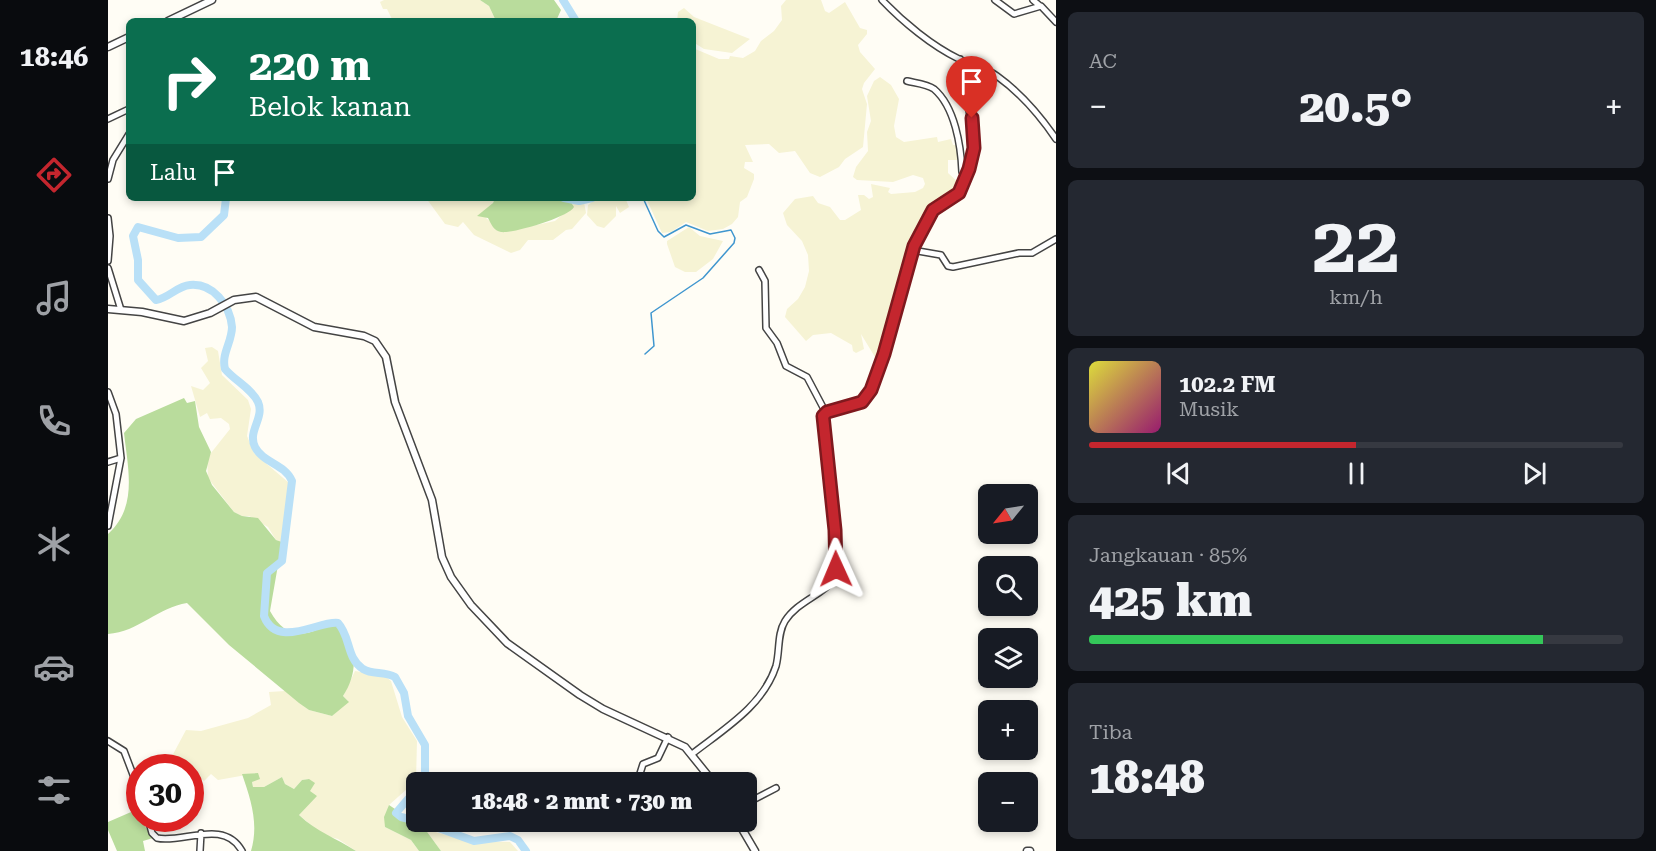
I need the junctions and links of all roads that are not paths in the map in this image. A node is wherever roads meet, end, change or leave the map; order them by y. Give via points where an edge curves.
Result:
1 (212, 0) edge
2 (882, 0) edge
3 (995, 0) edge
4 (1033, 0) edge
5 (1040, 6) junction
6 (174, 18) edge
7 (1056, 22) edge
8 (126, 38) edge
9 (108, 47) edge
10 (960, 59) junction
11 (907, 81) dead end
12 (126, 110) edge
13 (108, 119) edge
14 (126, 139) edge
15 (1056, 140) edge
16 (966, 174) junction
17 (108, 179) edge
18 (108, 218) edge
19 (1056, 239) edge
20 (912, 250) junction
21 (108, 261) edge
22 (108, 268) edge
23 (759, 270) dead end
24 (108, 309) edge
25 (121, 310) junction
26 (108, 392) edge
27 (825, 413) junction
28 (121, 458) junction
29 (108, 462) edge
30 (108, 526) edge
31 (668, 737) junction
32 (108, 741) edge
33 (692, 754) junction
34 (126, 756) edge
35 (640, 772) edge
36 (706, 772) edge
37 (777, 788) dead end
38 (757, 798) edge
39 (152, 832) edge
40 (744, 832) edge
41 (201, 833) junction
42 (200, 851) edge
43 (242, 851) edge
44 (755, 851) edge

1 - 6 street
2 - 10 street via 912,28
3 - 5 street via 1017,14
4 - 5 street
5 - 7 street
8 - 9 street
10 - 15 street via 986,69 1024,97
10 - 16 street via 974,131
11 - 16 street via 932,88 944,101
12 - 13 street
14 - 17 street via 113,160
16 - 20 street via 956,197 931,213
18 - 21 street
19 - 20 street via 1032,253 954,267 948,266 941,255
20 - 27 street via 884,354 868,396 857,404
22 - 25 street
23 - 27 street via 765,281 768,331 786,366 807,377
24 - 25 street
25 - 31 street via 184,321 241,298 261,299 314,327 375,341 386,357 398,411 432,500 442,557 471,605 507,643 580,695
26 - 28 street via 116,414
27 - 33 street via 822,420 835,530 834,580 796,607 784,622 776,665 760,697
28 - 29 street
28 - 30 street
31 - 33 street
31 - 35 street via 658,758 643,764
32 - 34 street
33 - 36 street
37 - 38 street
39 - 41 street via 161,839
40 - 44 street
41 - 42 street
41 - 43 street via 219,835

